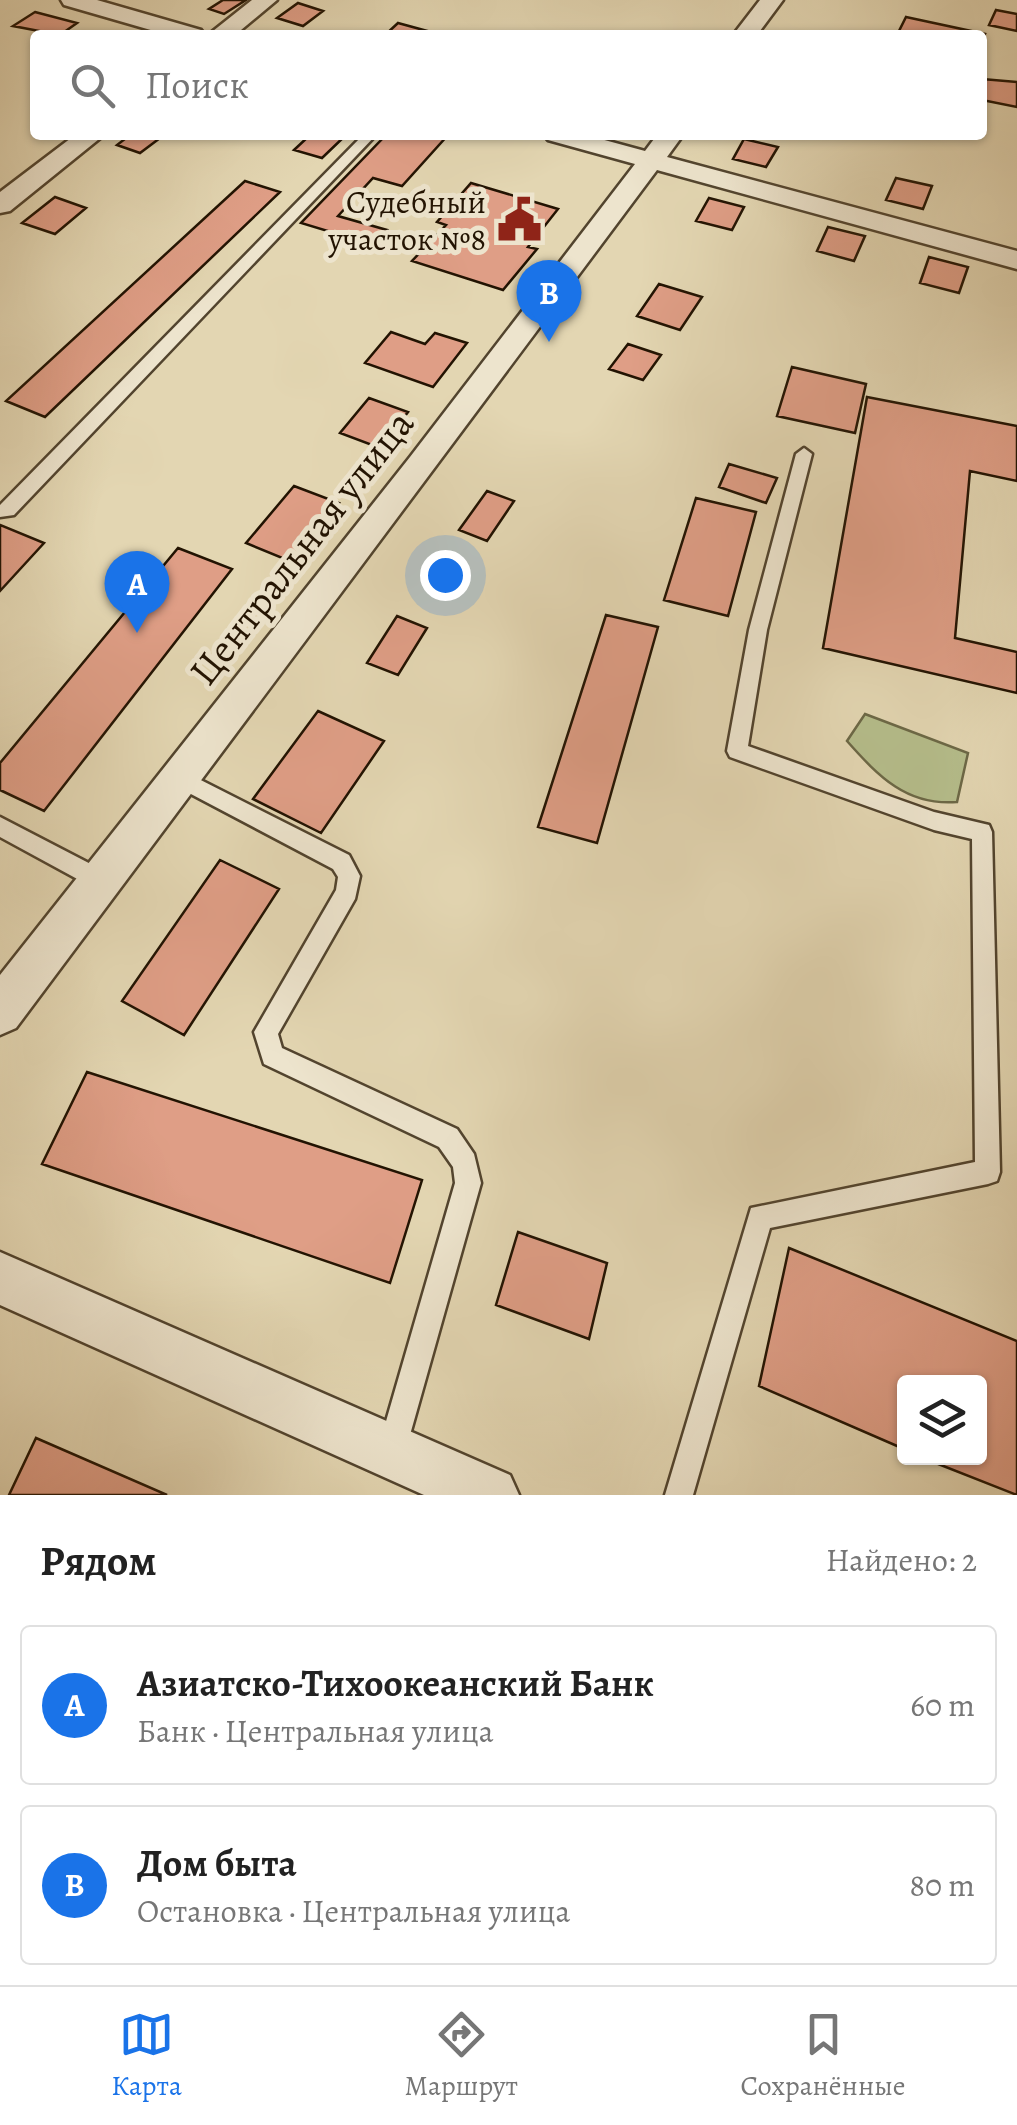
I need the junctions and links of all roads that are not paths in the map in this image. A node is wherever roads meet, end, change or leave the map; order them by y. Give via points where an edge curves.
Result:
1 (72, 0) edge
2 (266, 0) edge
3 (772, 0) edge
4 (175, 30) edge
5 (227, 30) edge
6 (750, 30) edge
7 (85, 140) edge
8 (365, 140) edge
9 (597, 140) edge
10 (660, 148) edge
11 (0, 206) edge
12 (1017, 260) edge
13 (804, 454) dead end
14 (0, 512) edge
15 (177, 777) junction
16 (0, 826) edge
17 (100, 880) junction
18 (0, 1012) edge
19 (0, 1278) edge
20 (391, 1451) junction
21 (490, 1495) edge
22 (678, 1495) edge

1 - 4 street
2 - 5 street
3 - 6 street
7 - 11 street
8 - 14 lane
9 - 10 street
10 - 12 street
10 - 15 street, Центральная улица via 498,370
13 - 22 lane via 758,630 737,751 982,832 988,1172 760,1217
15 - 17 street, Центральная улица
15 - 20 lane via 341,862 349,876 347,892 266,1032 272,1056 448,1138 464,1162 468,1184
16 - 17 lane
17 - 18 street, Центральная улица
19 - 20 street
20 - 21 street

